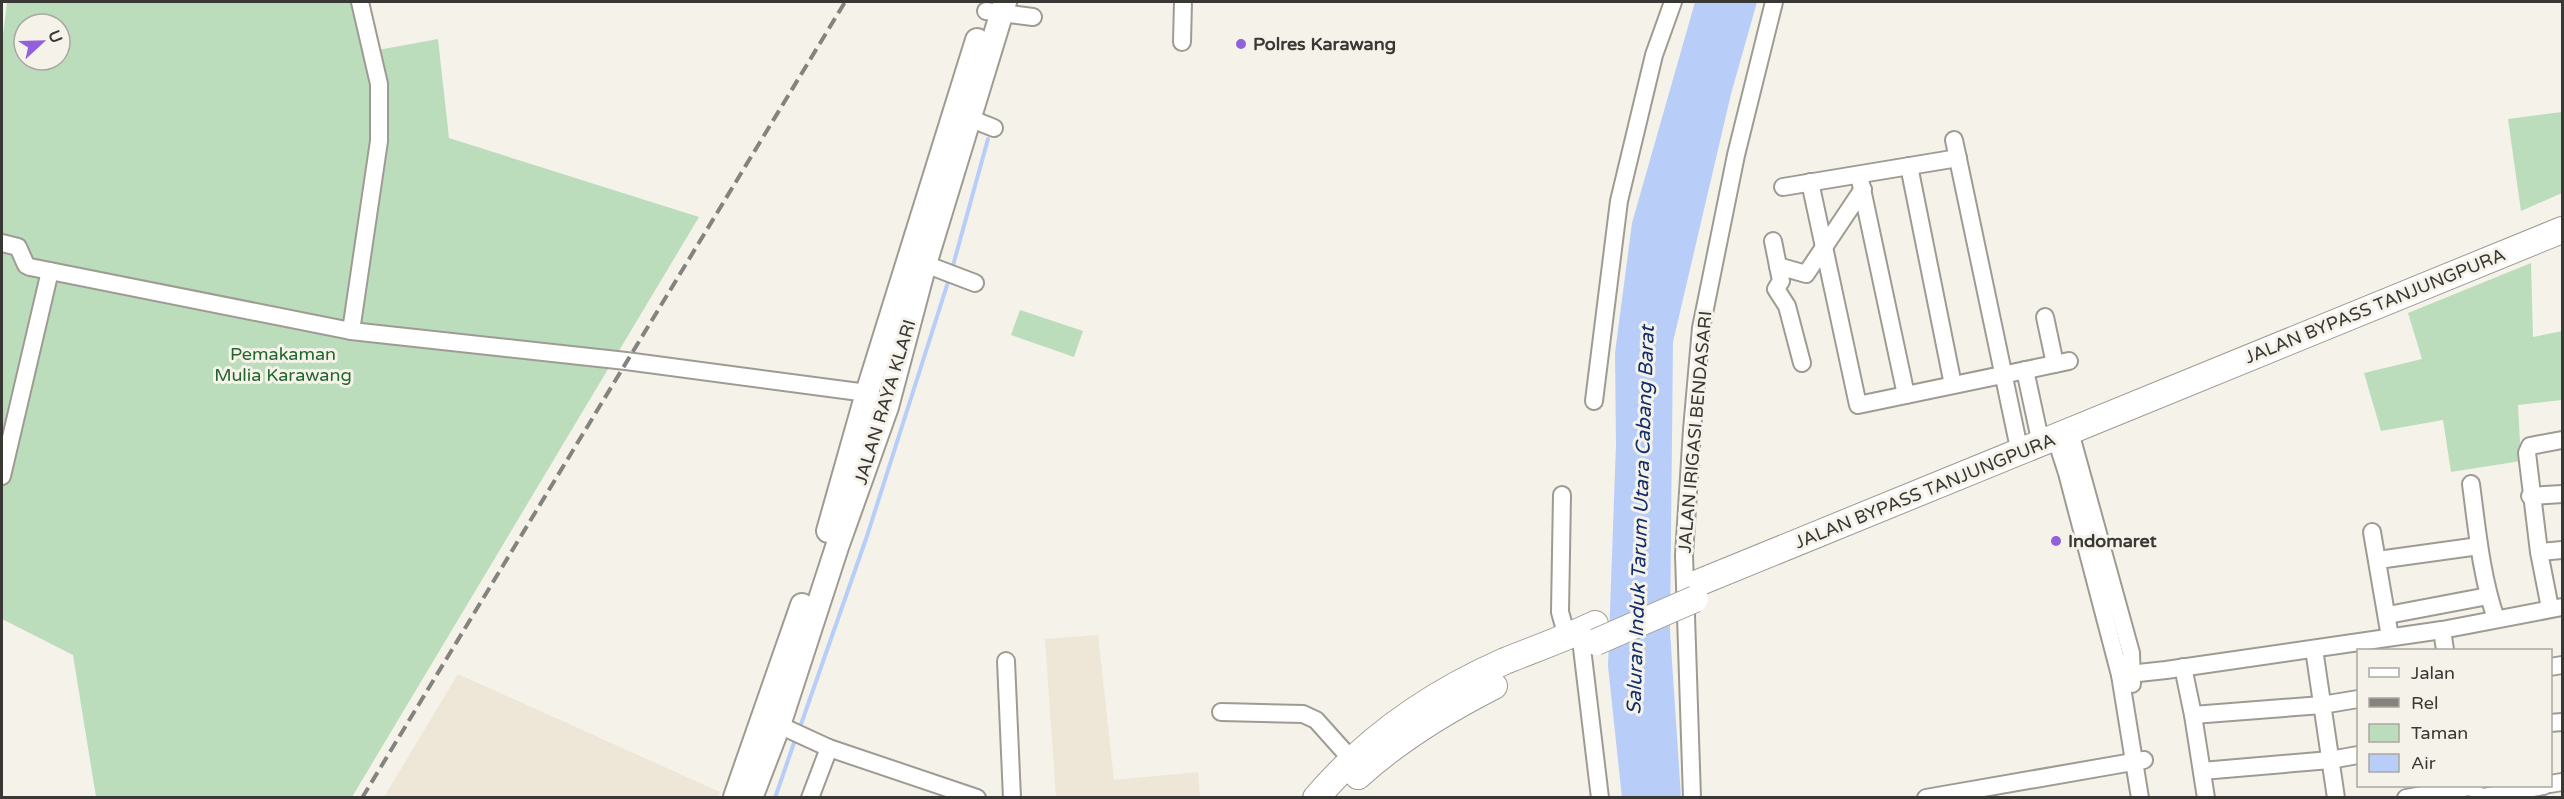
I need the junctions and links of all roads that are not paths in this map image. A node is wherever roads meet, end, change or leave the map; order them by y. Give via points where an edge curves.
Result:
1 (360, 2) edge
2 (1182, 2) edge
3 (1672, 2) edge
4 (1774, 2) edge
5 (1008, 11) edge
6 (1182, 42) dead end
7 (976, 121) junction
8 (1954, 140) dead end
9 (1958, 158) junction
10 (1909, 166) junction
11 (1810, 182) junction
12 (1861, 182) junction
13 (1783, 187) dead end
14 (2562, 230) edge
15 (1773, 241) dead end
16 (2, 243) edge
17 (2562, 243) edge
18 (1824, 247) junction
19 (1778, 266) junction
20 (934, 267) junction
21 (50, 271) junction
22 (969, 280) dead end
23 (2045, 317) dead end
24 (351, 331) junction
25 (1802, 363) dead end
26 (2025, 370) junction
27 (2004, 375) junction
28 (1953, 385) junction
29 (867, 393) junction
30 (1906, 395) junction
31 (1594, 401) dead end
32 (887, 407) junction
33 (2562, 440) edge
34 (2053, 444) junction
35 (2, 476) edge
36 (2471, 484) dead end
37 (2562, 494) edge
38 (1562, 495) dead end
39 (2530, 496) junction
40 (2372, 532) dead end
41 (2479, 546) junction
42 (2562, 550) edge
43 (2539, 552) junction
44 (2378, 560) junction
45 (1694, 592) junction
46 (2488, 596) junction
47 (2556, 607) edge
48 (2388, 615) junction
49 (2496, 619) junction
50 (2442, 630) junction
51 (2391, 637) junction
52 (1585, 638) junction
53 (2314, 649) junction
54 (2445, 649) edge
55 (1006, 661) dead end
56 (2183, 667) junction
57 (2125, 674) junction
58 (2357, 699) edge
59 (2322, 705) junction
60 (1221, 712) dead end
61 (2193, 715) junction
62 (790, 731) junction
63 (829, 748) junction
64 (2357, 755) edge
65 (1351, 759) junction
66 (2330, 760) junction
67 (2140, 761) junction
68 (2202, 771) junction
69 (2529, 787) edge
70 (2005, 790) edge
71 (2468, 791) edge
72 (972, 797) edge
73 (735, 798) edge
74 (751, 798) edge
75 (810, 798) edge
76 (1012, 798) edge
77 (1316, 798) edge
78 (1338, 798) edge
79 (1600, 798) edge
80 (1692, 798) edge
81 (1926, 798) edge
82 (2140, 798) edge
83 (2151, 798) edge
84 (2206, 798) edge
85 (2336, 798) edge
86 (2406, 798) edge

1 - 24 street via 379,84 379,141
2 - 6 street
3 - 31 street via 1654,55 1619,201
4 - 80 street, JALAN IRIGASI BENDASARI via 1736,154 1701,328 1684,555
5 - 7 main road, JALAN RAYA KLARI
7 - 20 main road, JALAN RAYA KLARI
7 - 29 main road, JALAN RAYA KLARI
8 - 9 street
9 - 10 street
9 - 27 street
10 - 12 street
10 - 28 street
11 - 12 street
11 - 13 street
11 - 18 street
12 - 18 street
12 - 30 street
14 - 34 highway, JALAN BYPASS TANJUNGPURA
15 - 19 street
16 - 21 street via 18,247 26,265
17 - 34 highway, JALAN BYPASS TANJUNGPURA
18 - 19 street via 1806,274
18 - 30 street via 1858,405
19 - 25 street via 1781,281 1776,289 1787,306
20 - 22 street
20 - 32 main road, JALAN RAYA KLARI
21 - 24 street
21 - 35 street
23 - 26 street via 2062,363
24 - 29 street via 618,360
26 - 27 street
26 - 34 street
27 - 28 street
27 - 34 street
28 - 30 street
29 - 32 street
29 - 73 main road, JALAN RAYA KLARI via 828,531
32 - 62 main road, JALAN RAYA KLARI via 837,547
33 - 39 street via 2535,444 2528,449
34 - 45 highway, JALAN BYPASS TANJUNGPURA
34 - 45 highway, JALAN BYPASS TANJUNGPURA
34 - 57 street via 2131,653
36 - 41 street
37 - 39 street
38 - 52 street via 1560,612
39 - 43 street
40 - 44 street
41 - 44 street
41 - 46 street
42 - 43 street
43 - 47 street
44 - 48 street
45 - 52 highway, JALAN BYPASS TANJUNGPURA, bridge
46 - 48 street
46 - 49 street
47 - 49 street
48 - 51 street
49 - 50 street
50 - 51 street
50 - 54 street
51 - 53 street
52 - 65 highway, JALAN BYPASS TANJUNGPURA via 1504,662 1446,690 1412,710
52 - 78 highway, JALAN BYPASS TANJUNGPURA via 1447,710 1388,751
52 - 79 street
53 - 56 street
53 - 59 street
55 - 76 street
56 - 57 street
56 - 61 street
57 - 67 street
58 - 59 street
59 - 61 street
59 - 66 street
60 - 65 street via 1303,714 1316,720
61 - 68 street
62 - 63 street
62 - 74 main road, JALAN RAYA KLARI
63 - 72 street
63 - 75 street
64 - 66 street
65 - 77 highway, JALAN BYPASS TANJUNGPURA
66 - 68 street
66 - 85 street
67 - 70 street
67 - 82 street
67 - 83 street
68 - 84 street
69 - 71 street
70 - 81 street
71 - 86 street

